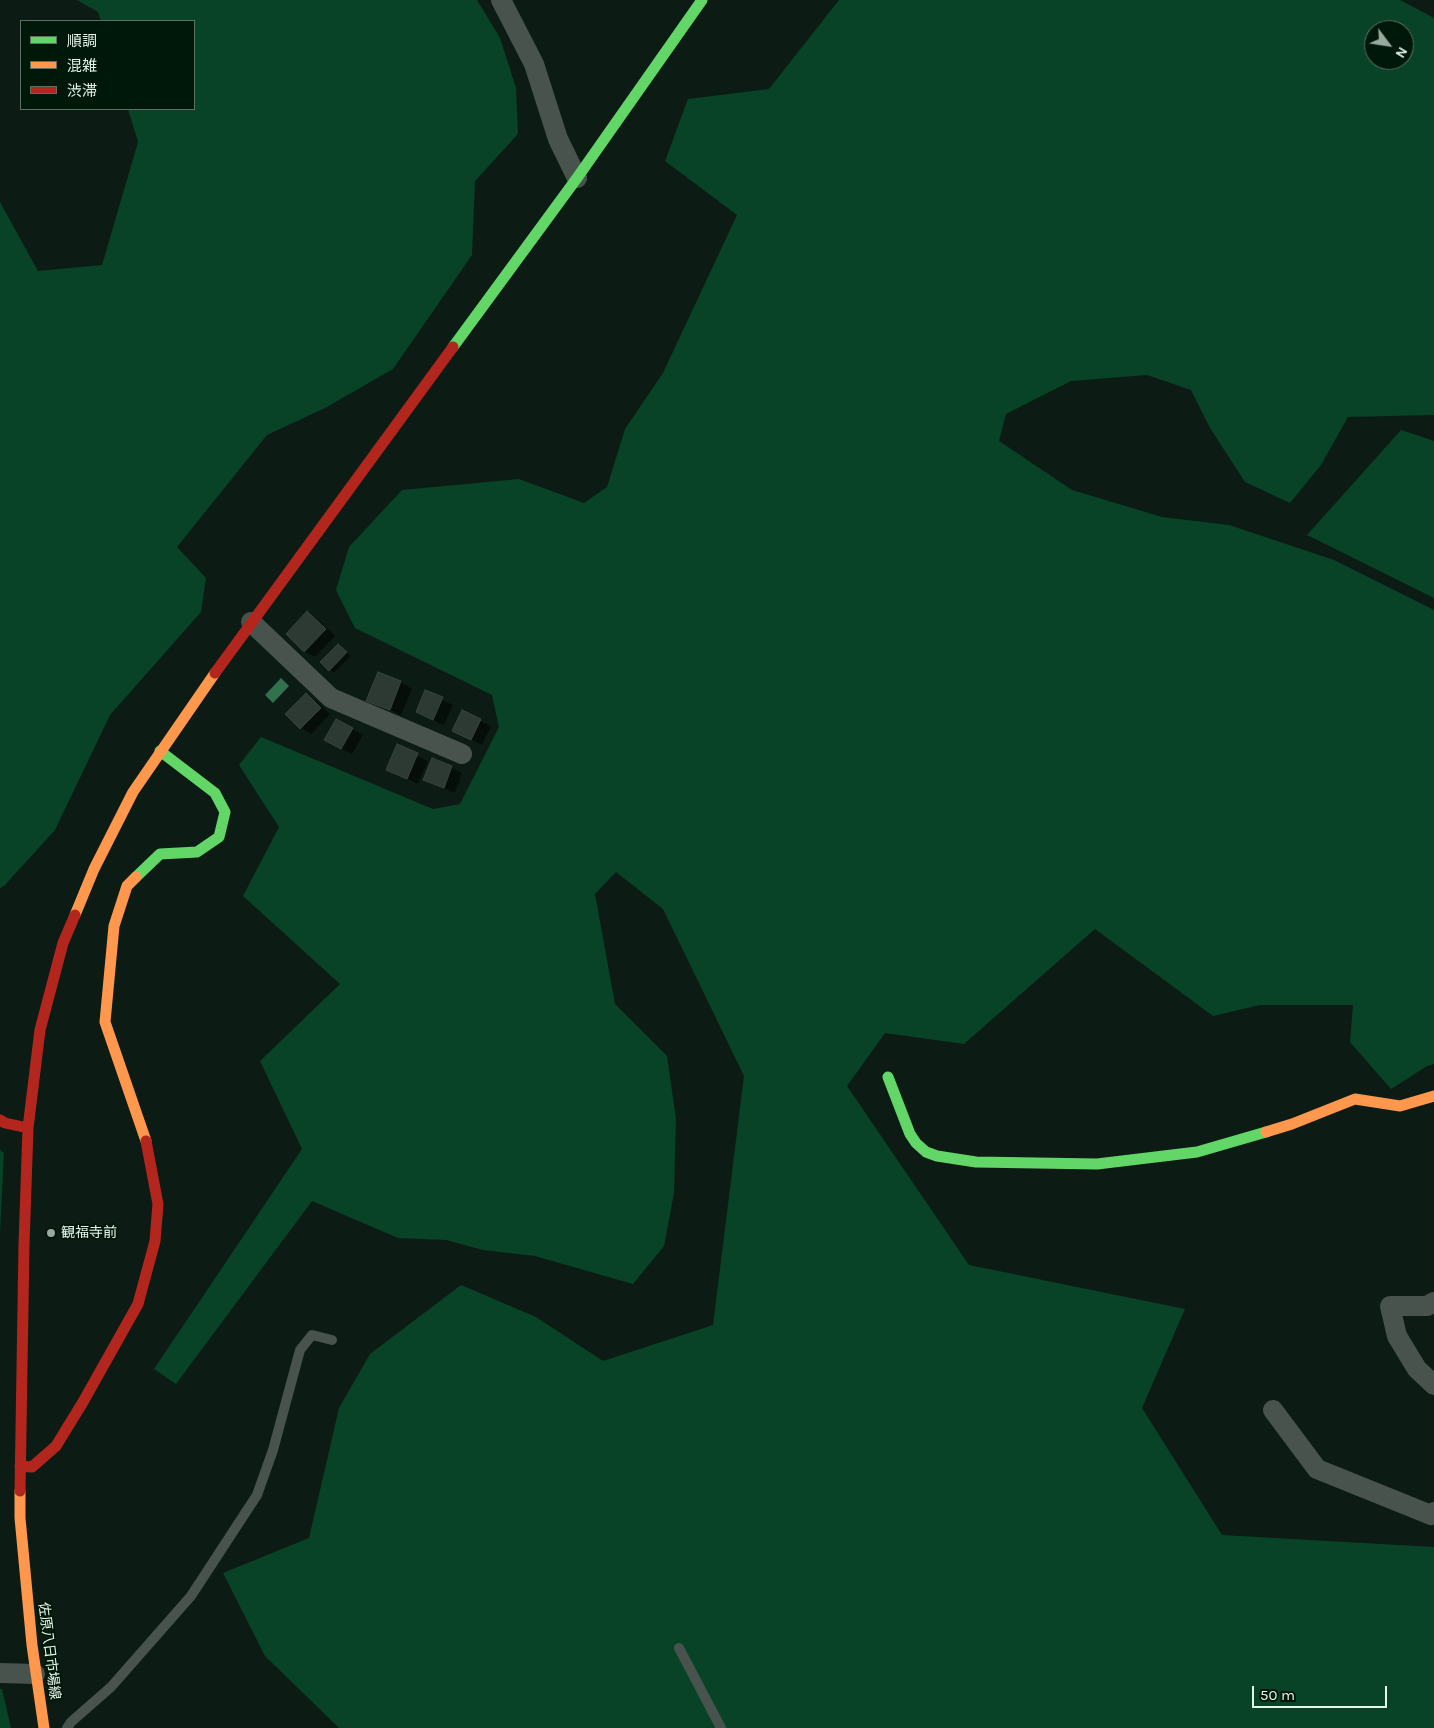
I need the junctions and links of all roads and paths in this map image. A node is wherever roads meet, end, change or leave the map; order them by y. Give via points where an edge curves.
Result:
1 (501, 0) edge
2 (702, 0) edge
3 (577, 178) junction
4 (251, 622) junction
5 (160, 750) junction
6 (462, 754) dead end
7 (888, 1077) dead end
8 (1434, 1096) edge
9 (0, 1120) edge
10 (28, 1128) junction
11 (1434, 1302) edge
12 (332, 1340) dead end
13 (1434, 1385) edge
14 (1273, 1410) dead end
15 (20, 1466) junction
16 (1434, 1512) edge
17 (678, 1648) dead end
18 (0, 1673) edge
19 (35, 1674) junction
20 (44, 1728) edge
21 (66, 1728) edge
22 (721, 1728) edge

1 - 3 street via 534,64 558,138
2 - 3 street, 佐原八日市場線
3 - 4 street, 佐原八日市場線
4 - 5 street, 佐原八日市場線
4 - 6 street via 331,698
5 - 10 street, 佐原八日市場線 via 94,869 63,943 40,1030
5 - 15 street via 215,792 224,812 219,837 197,852 160,854 127,886 114,926 106,1022 148,1147 158,1204 155,1241 138,1304 56,1446 32,1467
7 - 8 street via 916,1143 937,1156 976,1162 1097,1164 1197,1152 1292,1124 1355,1099 1400,1106
9 - 10 street
10 - 15 street, 佐原八日市場線
11 - 13 street via 1427,1306 1390,1306 1397,1336 1417,1369
12 - 21 lane via 312,1335 300,1350 257,1495 191,1596 111,1687
14 - 16 street via 1317,1469 1431,1515
15 - 19 street, 佐原八日市場線 via 20,1518
17 - 22 lane
18 - 19 street
19 - 20 street, 佐原八日市場線

